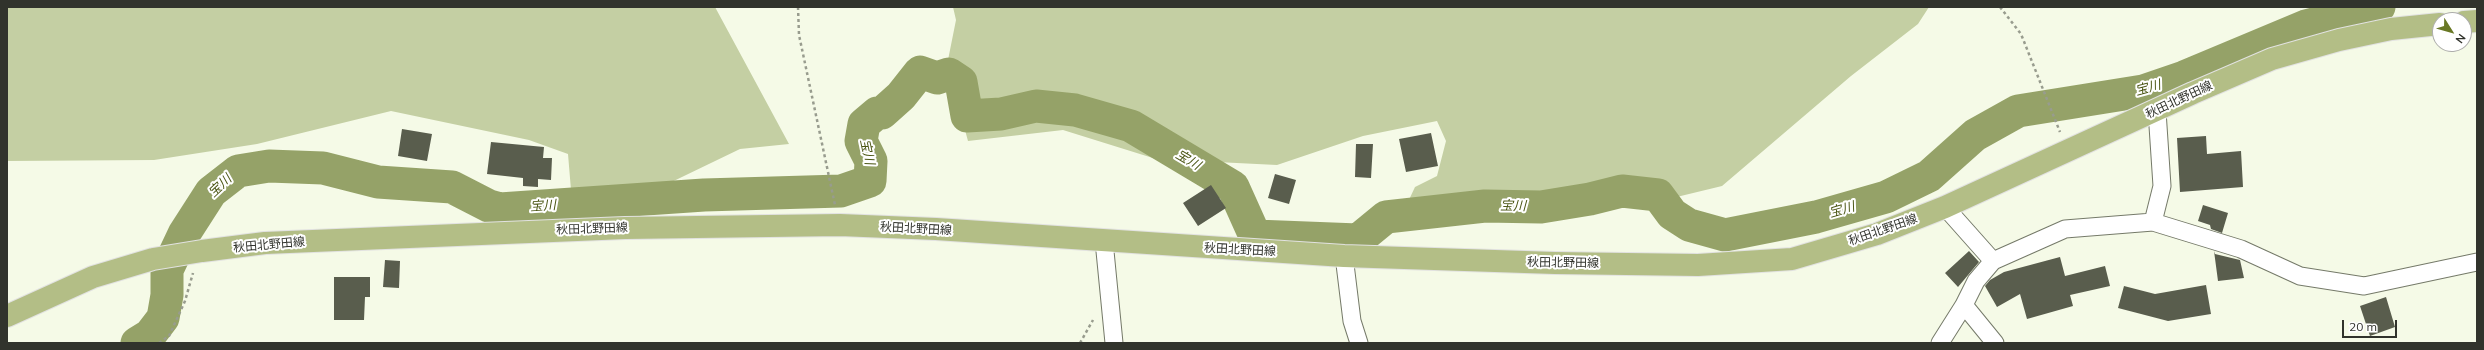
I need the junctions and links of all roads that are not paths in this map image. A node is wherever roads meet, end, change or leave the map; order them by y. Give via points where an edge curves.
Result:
1 (2432, 25) edge
2 (2157, 111) junction
3 (1945, 207) junction
4 (2153, 222) junction
5 (1104, 241) junction
6 (1344, 256) junction
7 (1993, 261) junction
8 (2477, 262) edge
9 (1964, 305) junction
10 (7, 316) edge
11 (1114, 343) edge
12 (1359, 343) edge
13 (1940, 343) edge
14 (1996, 343) edge

1 - 2 main road, 秋田北野田線 via 2339,40 2272,60 2192,93
2 - 3 main road, 秋田北野田線
2 - 4 street via 2162,186
3 - 6 main road, 秋田北野田線 via 1870,236 1792,259 1753,263 1571,263
3 - 7 street
4 - 7 street via 2065,229
4 - 8 street via 2241,249 2300,276 2364,286
5 - 6 main road, 秋田北野田線
5 - 10 main road, 秋田北野田線 via 840,225 625,228 265,243 154,259 93,277
5 - 11 street
6 - 12 street via 1352,321
7 - 9 street via 1976,281
9 - 13 street
9 - 14 street

